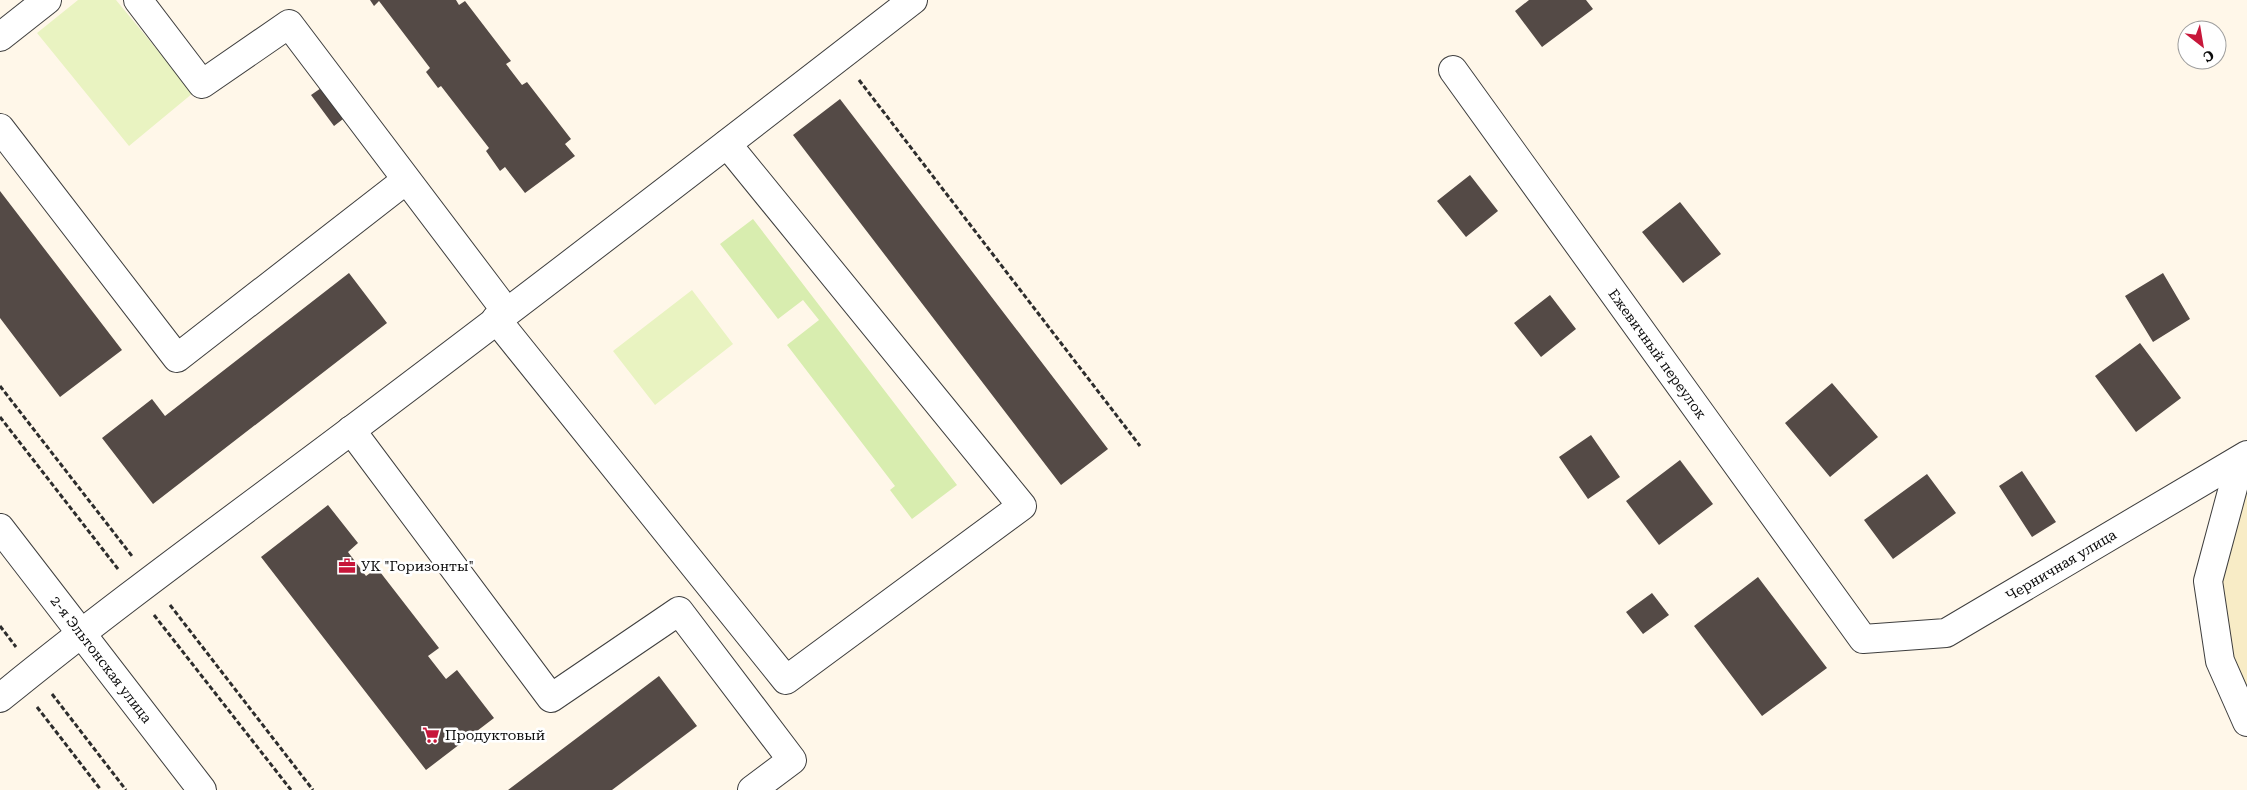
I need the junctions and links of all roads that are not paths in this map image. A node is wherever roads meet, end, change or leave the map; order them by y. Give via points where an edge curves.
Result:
1 (47, 0) edge
2 (138, 0) edge
3 (913, 0) edge
4 (0, 37) edge
5 (1453, 70) dead end
6 (0, 128) edge
7 (727, 144) junction
8 (406, 180) junction
9 (501, 315) junction
10 (352, 430) junction
11 (2247, 455) edge
12 (2247, 463) edge
13 (0, 528) edge
14 (80, 632) junction
15 (1863, 640) joint
16 (17, 683) edge
17 (2247, 722) edge
18 (202, 790) edge
19 (752, 790) edge

1 - 4 street
2 - 8 street via 202,84 289,24
3 - 7 street
5 - 15 street, Ежевичный переулок
6 - 8 street via 177,358
7 - 9 street
7 - 9 street via 1022,506 786,680
8 - 9 street
9 - 10 street
10 - 14 street
10 - 19 street via 551,698 679,611 792,760
11 - 15 street, Черничная улица via 1946,632
12 - 17 street via 2234,484 2208,581 2220,661
13 - 14 street, 2-я Эльтонская улица
14 - 16 street
14 - 18 street, 2-я Эльтонская улица

